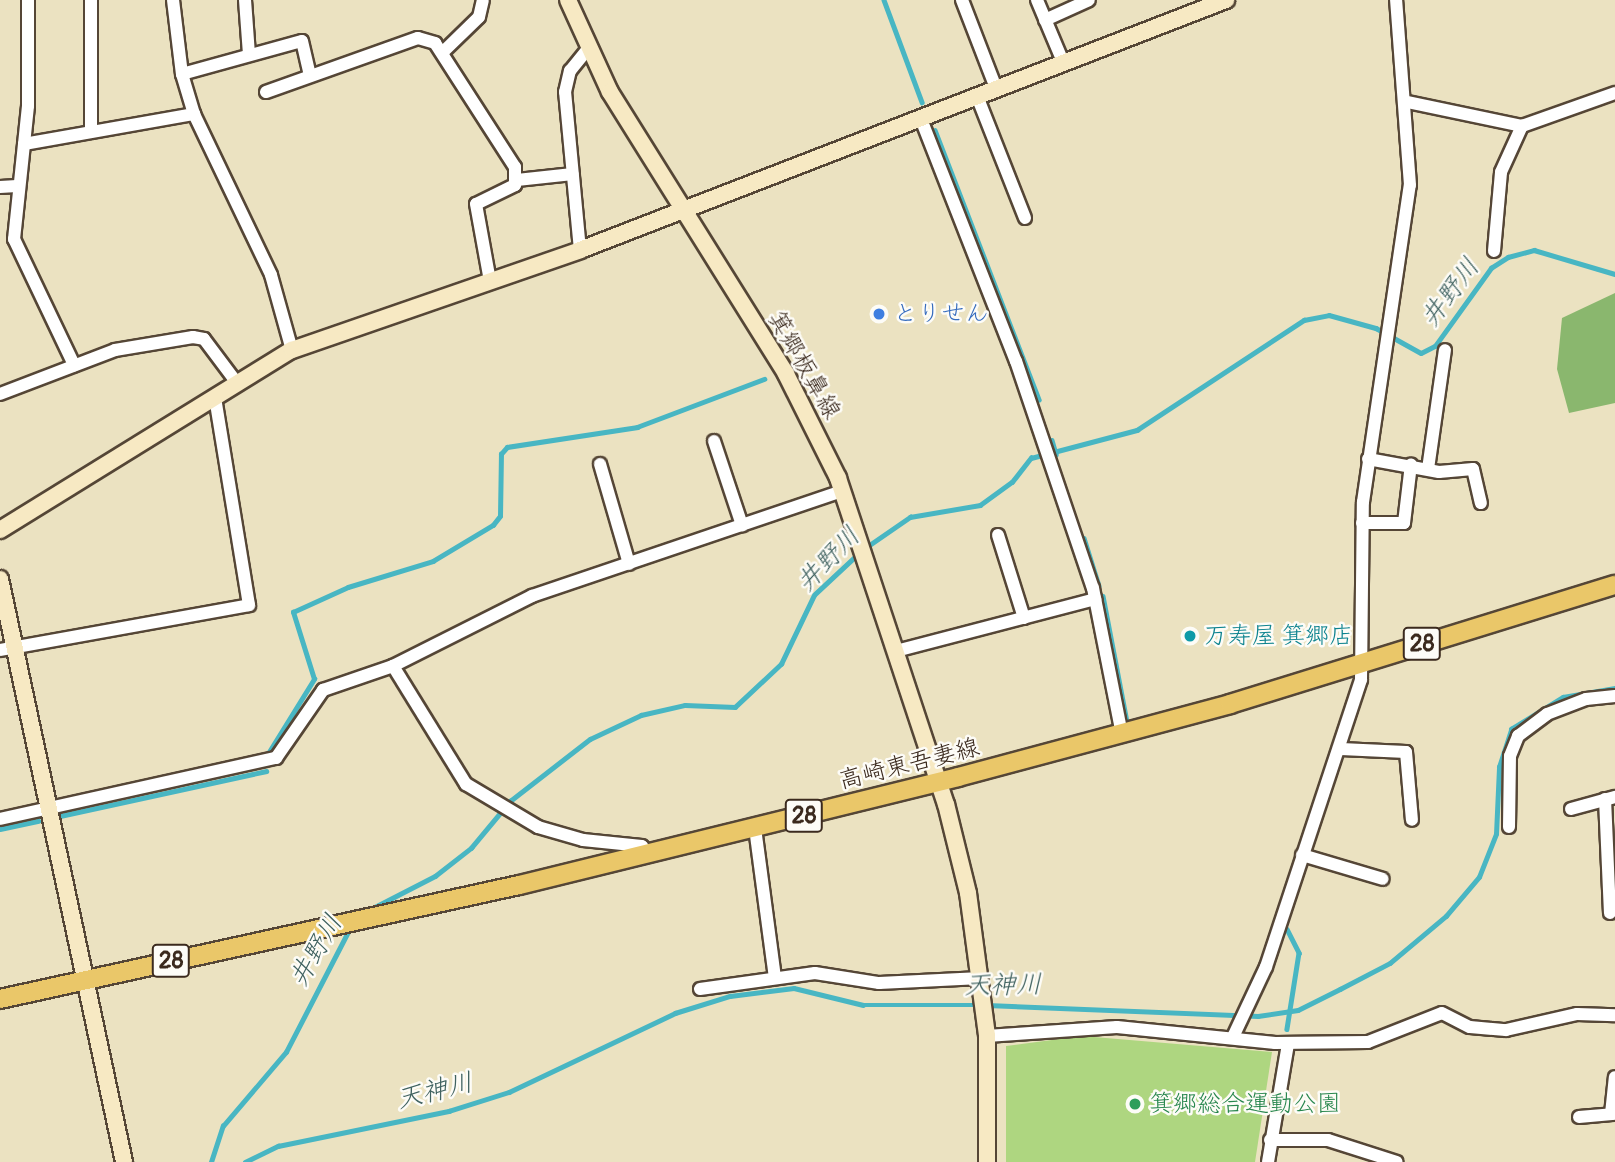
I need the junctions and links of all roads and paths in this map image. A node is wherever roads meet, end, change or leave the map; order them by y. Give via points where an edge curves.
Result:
1 (27, 0) edge
2 (92, 0) edge
3 (173, 0) edge
4 (245, 0) edge
5 (483, 0) edge
6 (568, 0) edge
7 (962, 0) edge
8 (1037, 0) edge
9 (1089, 0) edge
10 (1226, 0) edge
11 (1396, 0) edge
12 (1045, 20) junction
13 (587, 50) junction
14 (443, 52) junction
15 (249, 54) junction
16 (1063, 62) junction
17 (309, 72) junction
18 (182, 74) junction
19 (996, 88) junction
20 (266, 92) dead end
21 (1615, 93) edge
22 (977, 96) junction
23 (1408, 102) junction
24 (194, 114) junction
25 (921, 119) junction
26 (1522, 126) junction
27 (92, 131) junction
28 (24, 144) junction
29 (573, 174) junction
30 (517, 180) junction
31 (17, 186) junction
32 (0, 187) edge
33 (684, 210) junction
34 (1025, 218) dead end
35 (580, 250) junction
36 (1494, 251) dead end
37 (490, 281) junction
38 (292, 350) junction
39 (1445, 350) dead end
40 (74, 365) junction
41 (237, 383) junction
42 (1, 391) edge
43 (215, 397) junction
44 (714, 440) dead end
45 (1368, 459) junction
46 (600, 464) dead end
47 (1411, 464) junction
48 (1428, 469) junction
49 (843, 491) junction
50 (1481, 503) dead end
51 (1362, 523) junction
52 (742, 525) junction
53 (0, 530) edge
54 (998, 535) dead end
55 (629, 564) junction
56 (0, 579) edge
57 (1615, 585) edge
58 (1095, 599) junction
59 (1024, 618) junction
60 (7, 649) edge
61 (896, 651) junction
62 (1362, 662) junction
63 (393, 666) junction
64 (1615, 696) edge
65 (1122, 734) junction
66 (1341, 749) junction
67 (938, 782) junction
68 (1610, 798) edge
69 (48, 809) junction
70 (1571, 809) dead end
71 (0, 819) edge
72 (1412, 820) dead end
73 (1509, 827) dead end
74 (755, 828) junction
75 (647, 854) junction
76 (1302, 855) junction
77 (1382, 878) dead end
78 (1610, 913) dead end
79 (775, 977) junction
80 (85, 980) junction
81 (982, 982) junction
82 (700, 989) dead end
83 (0, 999) edge
84 (1615, 1015) edge
85 (987, 1030) junction
86 (1236, 1032) junction
87 (1287, 1044) junction
88 (1615, 1077) edge
89 (1613, 1114) edge
90 (1579, 1117) dead end
91 (1270, 1140) junction
92 (124, 1162) edge
93 (987, 1162) edge
94 (1268, 1162) edge
95 (1397, 1162) edge

1 - 28 street
2 - 27 street
3 - 18 street
4 - 15 street
5 - 14 street via 479,17
6 - 13 street, 箕郷板鼻線
7 - 19 street
8 - 12 street
9 - 12 street
10 - 16 street
11 - 23 street
12 - 16 street
13 - 29 street via 570,71 565,92
13 - 33 street, 箕郷板鼻線
14 - 17 street via 418,38
14 - 30 street via 477,114 510,155
15 - 17 street via 302,41
15 - 18 street
16 - 19 street
17 - 20 street
18 - 24 street
19 - 22 street
21 - 26 street
22 - 25 street
22 - 34 street
23 - 26 street
23 - 45 street via 1409,198
24 - 27 street
24 - 38 street via 271,275
25 - 33 street
25 - 58 street via 1049,456
26 - 36 street via 1501,173
27 - 28 street
28 - 31 street
29 - 30 street
29 - 35 street
30 - 37 street via 476,204
31 - 32 street
31 - 40 street via 14,239
33 - 35 street
33 - 49 street, 箕郷板鼻線 via 786,374
35 - 37 street
37 - 38 street
38 - 41 street
39 - 48 street
40 - 41 street via 135,345 204,339
40 - 42 street
41 - 43 street
43 - 53 street
43 - 60 street via 250,605
44 - 52 street
45 - 47 street
45 - 51 street
46 - 55 street
47 - 48 street
47 - 51 street via 1404,523
48 - 50 street via 1473,469
49 - 52 street
49 - 61 street, 箕郷板鼻線
51 - 62 street
52 - 55 street
54 - 59 street
55 - 63 street via 532,596
56 - 60 street
57 - 62 main road, 高崎東吾妻線 / 28
58 - 59 street
58 - 65 street
59 - 61 street
60 - 69 street
61 - 67 street, 箕郷板鼻線
62 - 65 main road, 高崎東吾妻線 / 28
62 - 66 street
63 - 69 street via 323,690 276,758
63 - 75 street via 466,784 562,835 642,846
64 - 73 street via 1586,699 1547,714 1518,736 1510,756
65 - 67 main road, 高崎東吾妻線 / 28
66 - 72 street via 1406,752
66 - 76 street
67 - 74 main road, 高崎東吾妻線 / 28
67 - 81 street, 箕郷板鼻線 via 968,893
68 - 70 street
68 - 78 street
69 - 71 street
69 - 80 street
74 - 75 main road, 高崎東吾妻線 / 28
74 - 79 street
75 - 80 main road, 高崎東吾妻線 / 28
76 - 77 street
76 - 86 street
79 - 81 street via 815,974 879,983
79 - 82 street
80 - 83 main road, 高崎東吾妻線 / 28
80 - 92 street
81 - 85 street, 箕郷板鼻線
84 - 87 street via 1577,1014 1506,1030 1470,1027 1442,1013 1380,1039
85 - 86 street via 1093,1026
85 - 93 street, 箕郷板鼻線
86 - 87 street
87 - 91 street
88 - 89 street
89 - 90 street
91 - 94 street
91 - 95 street via 1328,1140

